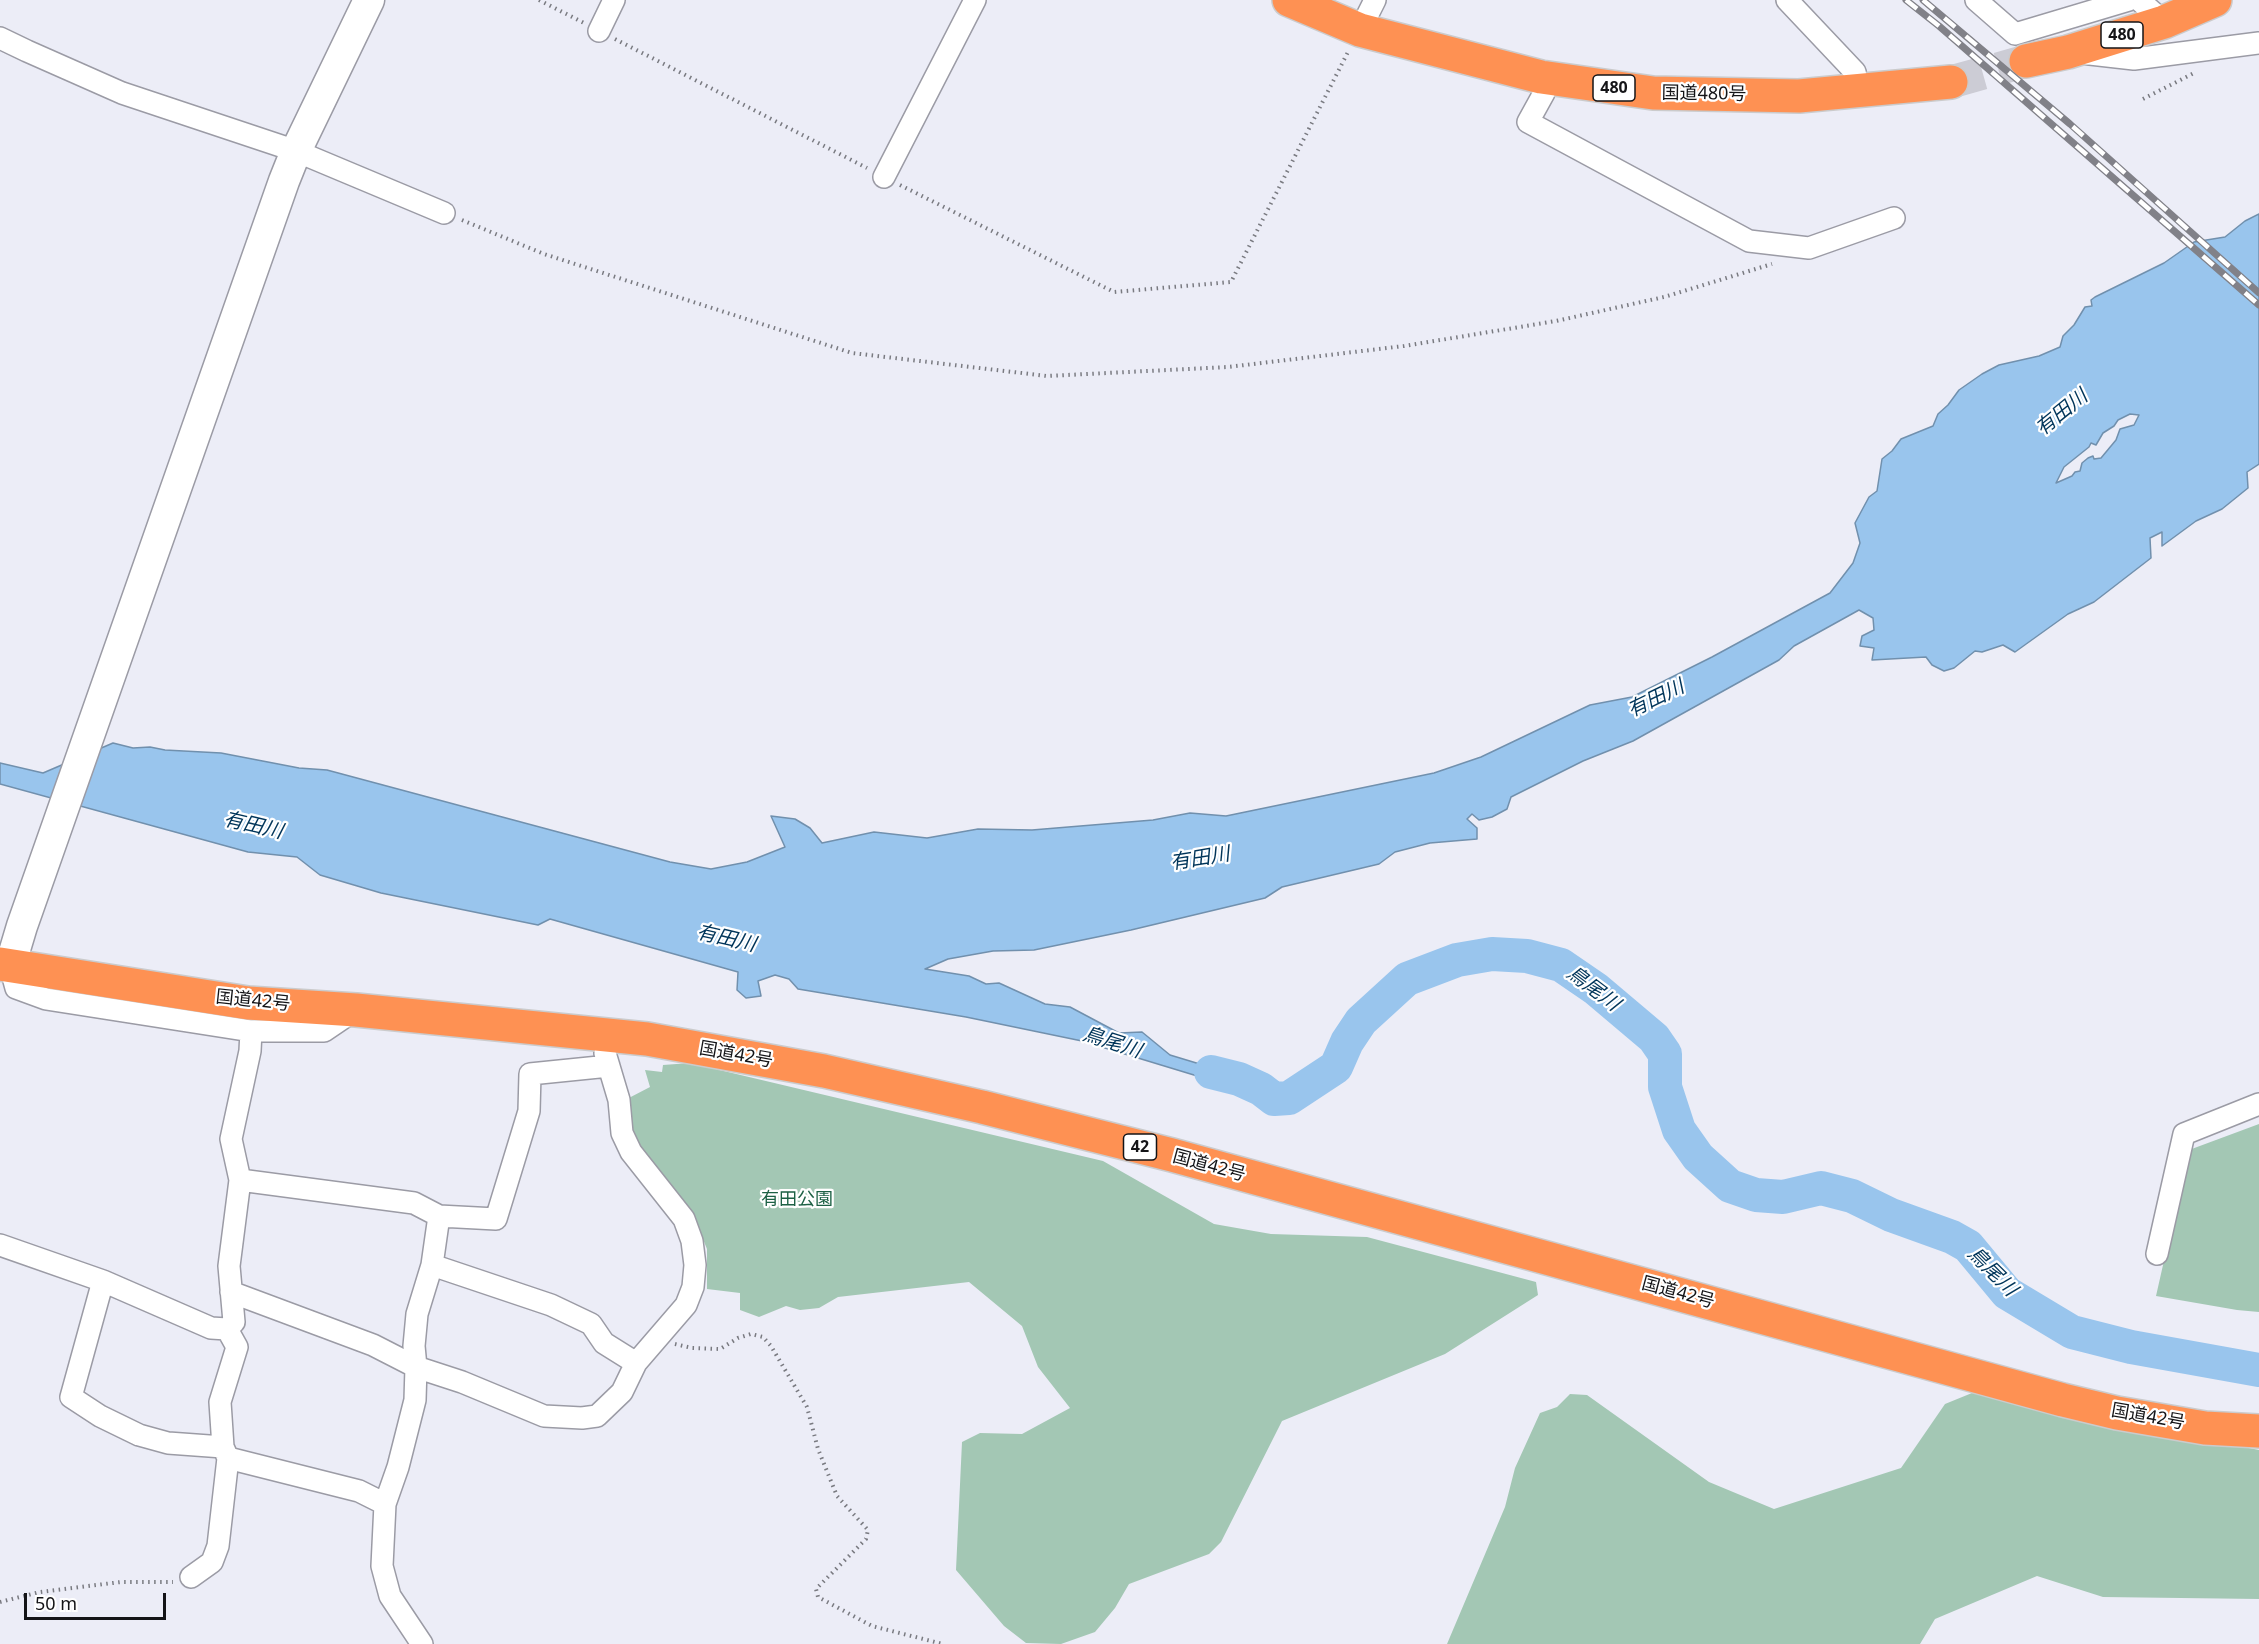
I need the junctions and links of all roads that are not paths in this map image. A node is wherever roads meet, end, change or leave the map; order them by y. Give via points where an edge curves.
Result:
1 (369, 0) edge
2 (614, 0) edge
3 (975, 0) edge
4 (1290, 0) edge
5 (1375, 0) edge
6 (1787, 0) edge
7 (1976, 0) edge
8 (2129, 0) edge
9 (2139, 0) edge
10 (2215, 0) edge
11 (2164, 22) junction
12 (1360, 30) junction
13 (599, 31) road end
14 (0, 38) edge
15 (2259, 43) edge
16 (2068, 52) junction
17 (2026, 61) tunnel mouth
18 (1541, 77) junction
19 (1951, 82) tunnel mouth
20 (1859, 91) junction
21 (296, 151) junction
22 (884, 177) road end
23 (444, 213) road end
24 (1894, 218) dead end
25 (5, 965) edge
26 (356, 1010) junction
27 (251, 1031) junction
28 (600, 1035) junction
29 (609, 1066) junction
30 (2259, 1104) edge
31 (240, 1180) junction
32 (439, 1216) junction
33 (0, 1245) edge
34 (2157, 1254) dead end
35 (432, 1265) junction
36 (103, 1281) junction
37 (231, 1292) junction
38 (227, 1329) junction
39 (636, 1363) junction
40 (416, 1367) junction
41 (2259, 1431) edge
42 (226, 1453) junction
43 (385, 1504) junction
44 (191, 1577) road end
45 (422, 1644) edge

1 - 21 street
2 - 13 street
3 - 22 street
4 - 12 highway, 国道480号 / 480
5 - 12 street
6 - 20 street via 1855,72
7 - 8 street via 2015,34
9 - 11 street
10 - 11 highway, 480
11 - 16 highway, 480
12 - 18 highway, 国道480号 / 480
14 - 21 street via 122,93
15 - 16 street via 2134,59
16 - 17 highway, 480
18 - 20 highway, 国道480号 / 480 via 1653,93 1799,96
18 - 24 street via 1544,93 1528,122 1749,241 1809,248
19 - 20 highway, 国道480号 / 480
21 - 23 street
21 - 25 street
25 - 26 highway, 国道42号 / 42 via 248,1003
25 - 27 street via 16,988 46,999
26 - 27 street via 324,1031
26 - 28 highway, 国道42号 / 42
27 - 31 street via 231,1139
28 - 29 street
28 - 41 highway, 国道42号 / 42 via 647,1039 824,1071 982,1107 1172,1155 2063,1400 2205,1428
29 - 32 street via 530,1074 529,1111 496,1219
29 - 39 street via 619,1100 622,1133 631,1152 684,1219 695,1264 686,1305
30 - 34 street via 2184,1134
31 - 32 street via 414,1203
31 - 37 street via 229,1266
32 - 35 street
33 - 36 street
35 - 39 street via 551,1305 591,1324 604,1343
35 - 40 street via 417,1314
36 - 38 street via 211,1328
36 - 42 street via 71,1397 139,1435
37 - 38 street via 234,1322
37 - 40 street via 373,1345
38 - 42 street via 237,1347 220,1402
39 - 40 street via 622,1392 597,1416 582,1418 544,1416
40 - 43 street via 415,1400
42 - 43 street via 359,1491
42 - 44 street via 218,1546 212,1562
43 - 45 street via 382,1566 390,1596

